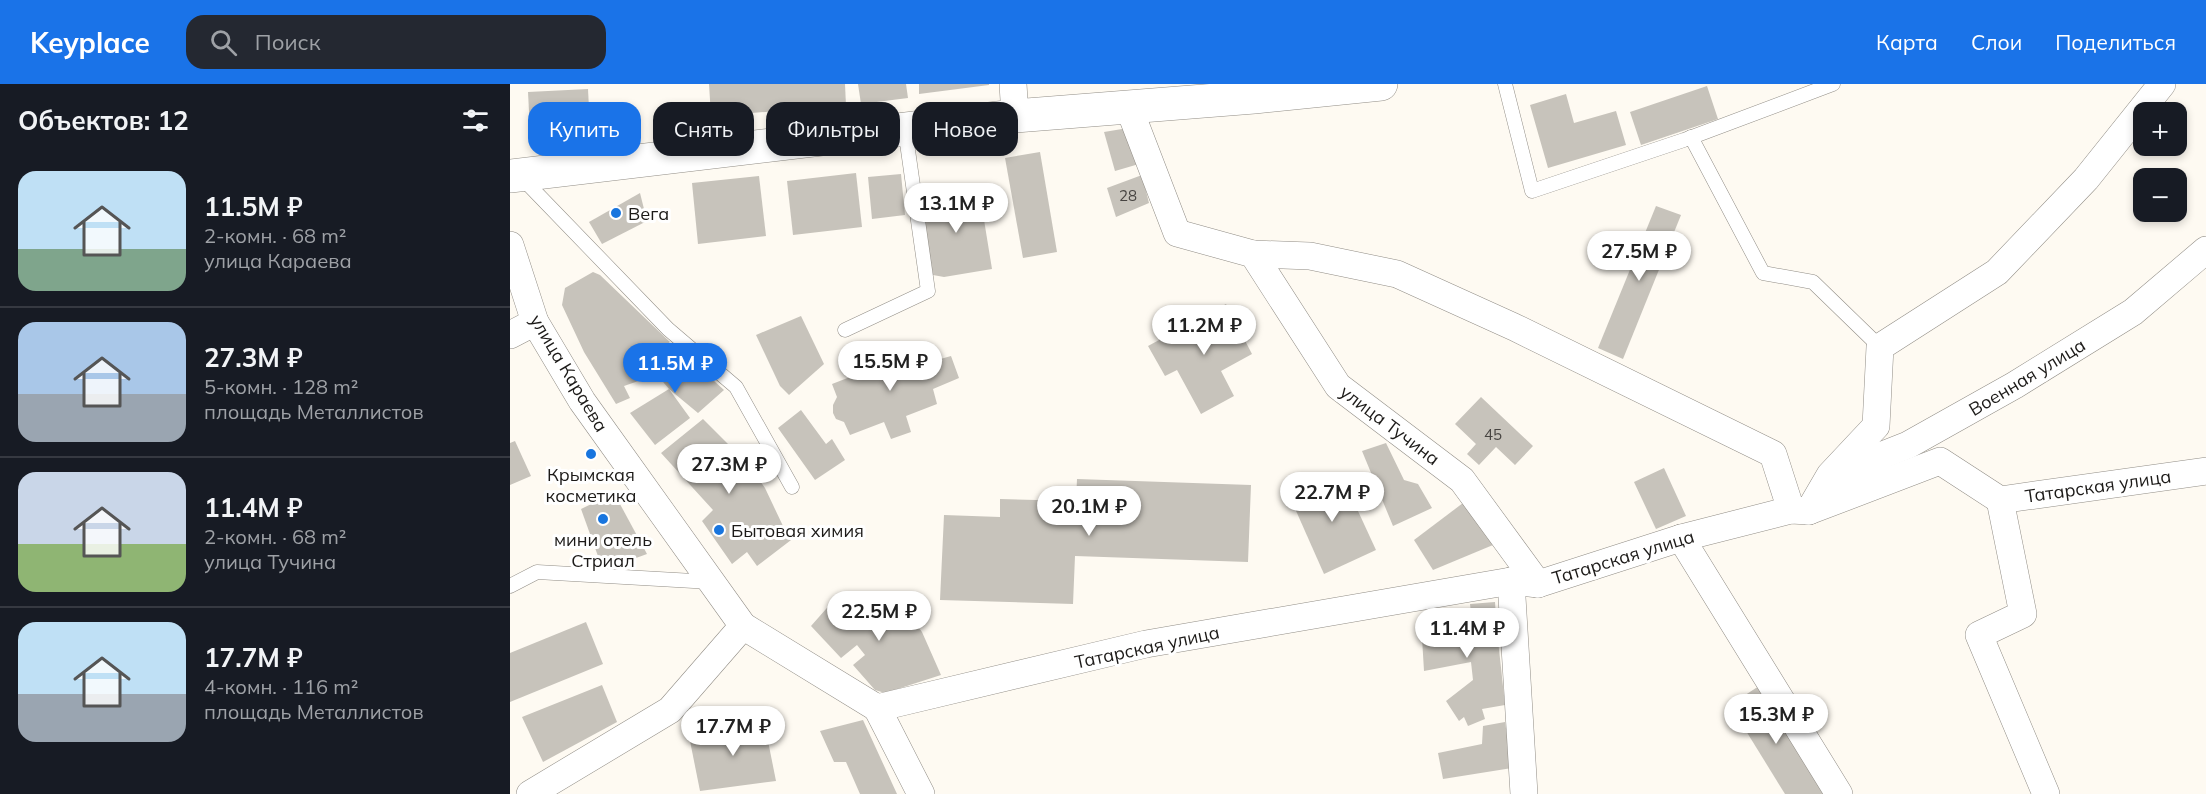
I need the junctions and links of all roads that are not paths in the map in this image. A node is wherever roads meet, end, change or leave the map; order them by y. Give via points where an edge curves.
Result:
1 (1381, 84) edge
2 (1505, 84) edge
3 (1833, 84) edge
4 (2163, 84) edge
5 (1014, 100) edge
6 (1129, 108) junction
7 (905, 129) junction
8 (1690, 137) junction
9 (514, 175) edge
10 (510, 245) edge
11 (2206, 250) edge
12 (1253, 254) junction
13 (535, 322) junction
14 (845, 330) dead end
15 (510, 335) edge
16 (1880, 347) junction
17 (2206, 471) edge
18 (1830, 475) junction
19 (792, 487) dead end
20 (2000, 500) junction
21 (1800, 510) junction
22 (1681, 538) junction
23 (1511, 581) junction
24 (711, 582) junction
25 (1538, 584) junction
26 (510, 586) edge
27 (743, 626) junction
28 (877, 708) junction
29 (530, 794) edge
30 (921, 794) edge
31 (1524, 794) edge
32 (1839, 794) edge
33 (2046, 794) edge

1 - 6 main road
2 - 8 lane via 1532,190
3 - 8 lane
4 - 16 street via 2086,179 1996,272
5 - 6 main road
5 - 7 main road
6 - 12 street via 1177,232
7 - 9 main road
7 - 14 lane via 928,291
8 - 16 lane via 1763,273 1813,282
9 - 19 lane via 668,329 736,387
10 - 13 street, улица Караева
11 - 18 street, Военная улица via 2133,312 2015,385 1908,445
12 - 21 street via 1310,256 1397,274 1514,327 1773,454
12 - 25 street, улица Тучина via 1338,386 1462,480
13 - 15 street
13 - 24 street, улица Караева via 582,401
16 - 18 street via 1876,426
17 - 20 street, Татарская улица
18 - 21 street
20 - 21 street, Татарская улица via 1940,461
20 - 33 street via 2024,614 1979,635
21 - 22 street, Татарская улица
22 - 25 street, Татарская улица
22 - 32 street
23 - 25 street, Татарская улица
23 - 28 street, Татарская улица via 1146,644
23 - 31 street
24 - 26 lane via 537,572
24 - 27 street, улица Караева
27 - 28 street
27 - 29 street via 670,710
28 - 30 street

